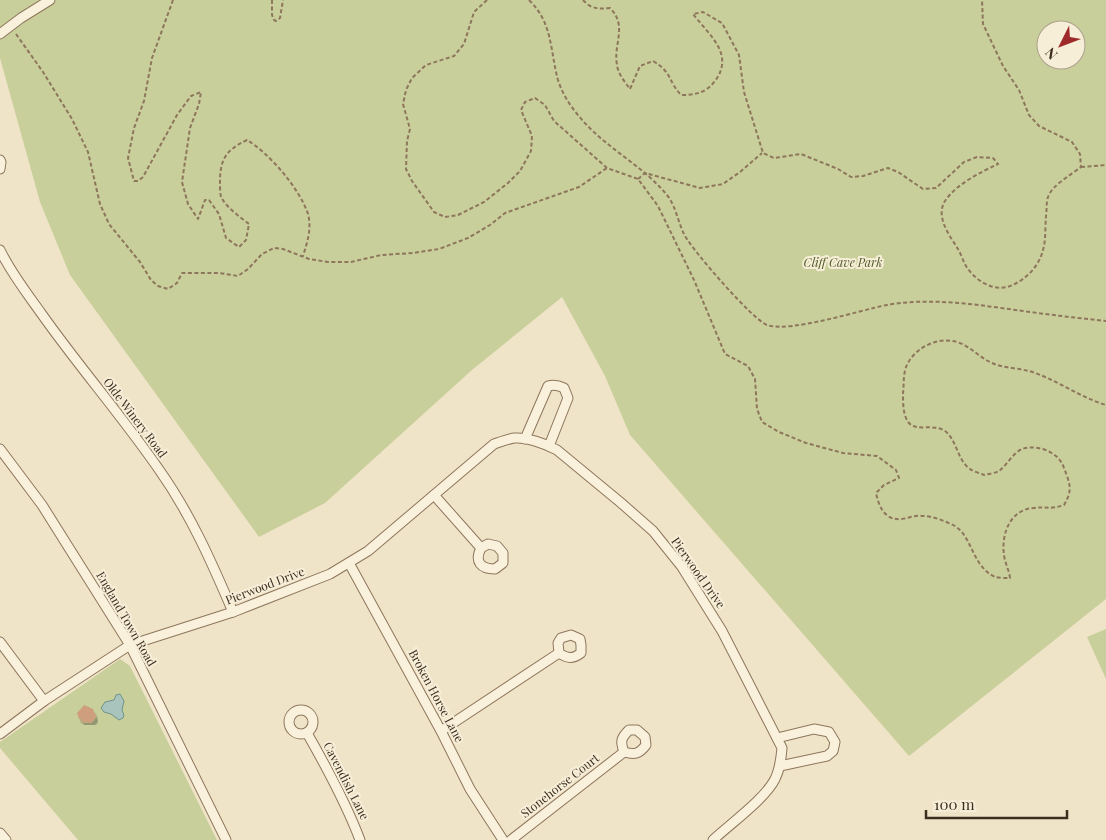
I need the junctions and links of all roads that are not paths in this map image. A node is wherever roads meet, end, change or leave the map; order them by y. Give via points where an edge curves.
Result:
1 (50, 0) edge
2 (0, 34) edge
3 (0, 160) edge
4 (0, 169) edge
5 (1, 253) edge
6 (525, 439) junction
7 (549, 446) junction
8 (0, 449) edge
9 (434, 495) junction
10 (481, 548) dead end
11 (349, 563) junction
12 (233, 612) junction
13 (0, 642) edge
14 (130, 645) junction
15 (559, 654) dead end
16 (44, 701) junction
17 (441, 731) junction
18 (307, 733) dead end
19 (0, 734) edge
20 (777, 738) junction
21 (624, 752) dead end
22 (780, 766) junction
23 (0, 833) edge
24 (6, 840) edge
25 (226, 840) edge
26 (360, 840) edge
27 (504, 840) edge
28 (511, 840) edge
29 (713, 840) edge

1 - 2 street
3 - 4 street
5 - 12 street, Olde Winery Road via 67,350 160,470 210,558
6 - 7 street, Pierwood Drive
6 - 7 street via 548,386 560,386 568,398
6 - 9 street, Pierwood Drive via 514,438 494,444
7 - 20 street, Pierwood Drive via 653,532 682,567 722,631
8 - 14 street, England Town Road via 42,505
9 - 10 street
9 - 11 street, Pierwood Drive
11 - 12 street, Pierwood Drive via 330,574
11 - 17 street, Broken Horse Lane
12 - 14 street, Pierwood Drive
13 - 16 street
14 - 16 street, Pierwood Drive
14 - 25 street, England Town Road
15 - 17 street
16 - 19 street, Pierwood Drive
17 - 27 street, Broken Horse Lane via 470,789
18 - 26 street, Cavendish Lane
20 - 22 street, Pierwood Drive via 782,748
20 - 22 street via 814,729 829,732 835,742 833,751 826,756
21 - 28 street, Stonehorse Court
22 - 29 street via 764,794
23 - 24 street

